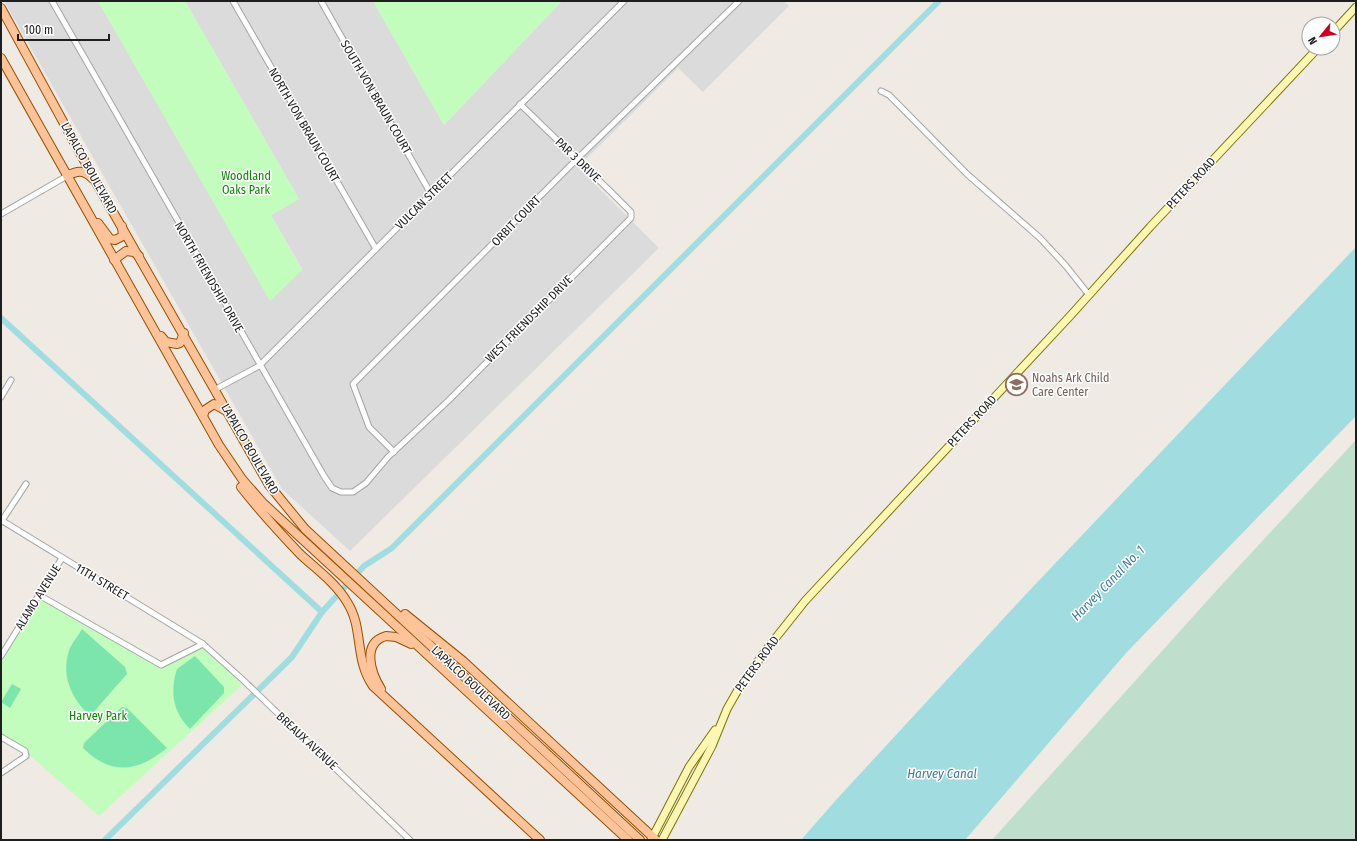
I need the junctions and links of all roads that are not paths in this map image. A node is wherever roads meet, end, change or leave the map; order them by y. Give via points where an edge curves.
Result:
1 (52, 1) edge
2 (233, 1) edge
3 (321, 1) edge
4 (624, 1) edge
5 (739, 1) edge
6 (1356, 7) edge
7 (1, 8) edge
8 (1341, 23) edge
9 (1311, 56) edge
10 (1, 58) edge
11 (881, 91) dead end
12 (520, 104) junction
13 (578, 158) junction
14 (67, 176) junction
15 (98, 184) junction
16 (431, 194) junction
17 (79, 198) junction
18 (1, 214) edge
19 (631, 218) joint
20 (122, 226) junction
21 (376, 249) junction
22 (140, 257) junction
23 (114, 260) junction
24 (1089, 295) junction
25 (147, 318) junction
26 (184, 333) junction
27 (260, 366) junction
28 (11, 380) dead end
29 (216, 389) junction
30 (1, 397) edge
31 (228, 412) junction
32 (203, 416) junction
33 (219, 445) junction
34 (394, 452) junction
35 (388, 457) joint
36 (26, 484) dead end
37 (1, 521) edge
38 (62, 558) junction
39 (364, 584) junction
40 (39, 595) junction
41 (203, 644) junction
42 (421, 649) junction
43 (1, 656) edge
44 (475, 693) junction
45 (387, 698) junction
46 (723, 719) junction
47 (1, 737) edge
48 (1, 773) edge
49 (653, 839) edge
50 (410, 840) edge
51 (540, 840) edge
52 (628, 840) edge
53 (640, 840) edge
54 (662, 840) edge

1 - 27 street, NORTH FRIENDSHIP DRIVE
2 - 21 street, NORTH VON BRAUN COURT
3 - 16 street, SOUTH VON BRAUN COURT
4 - 12 street, VULCAN STREET
5 - 13 street, ORBIT COURT
6 - 8 main road
7 - 15 main road, LAPALCO BOULEVARD
9 - 24 main road, PETERS ROAD
10 - 14 main road, LAPALCO BOULEVARD
11 - 24 street via 889,95 967,174 1040,238
12 - 13 street, PAR 3 DRIVE
12 - 16 street, VULCAN STREET
13 - 19 street, PAR 3 DRIVE via 631,212
13 - 34 street, ORBIT COURT via 353,384 369,427
14 - 15 main road via 82,171
14 - 17 main road, LAPALCO BOULEVARD
14 - 18 street
15 - 20 main road, LAPALCO BOULEVARD
16 - 21 street, VULCAN STREET
17 - 20 main road via 110,239 121,238
17 - 23 main road, LAPALCO BOULEVARD
19 - 34 street, WEST FRIENDSHIP DRIVE
20 - 22 main road, LAPALCO BOULEVARD
21 - 27 street, VULCAN STREET
22 - 23 main road via 134,252 126,251
22 - 26 main road, LAPALCO BOULEVARD
23 - 25 main road, LAPALCO BOULEVARD
24 - 46 main road, PETERS ROAD via 805,601 739,688
25 - 26 main road via 170,344 180,343
25 - 32 main road, LAPALCO BOULEVARD
26 - 29 main road, LAPALCO BOULEVARD
27 - 29 street, VULCAN STREET
27 - 35 street, NORTH FRIENDSHIP DRIVE via 332,488 341,492 353,492 366,483
28 - 30 street
29 - 31 main road, LAPALCO BOULEVARD
31 - 32 main road via 214,404 205,410
31 - 39 main road, LAPALCO BOULEVARD via 280,500 305,529
32 - 33 main road, LAPALCO BOULEVARD
33 - 42 main road, LAPALCO BOULEVARD via 257,497
33 - 45 main road via 223,458 246,493 299,553 348,602 356,624 362,666 373,686
34 - 35 street, WEST FRIENDSHIP DRIVE
36 - 37 street
37 - 38 street, 11TH STREET
38 - 40 street, ALAMO AVENUE
38 - 41 street, 11TH STREET
39 - 44 main road, LAPALCO BOULEVARD
39 - 49 main road via 451,650
40 - 41 street via 161,666
40 - 43 street, ALAMO AVENUE
41 - 50 street, BREAUX AVENUE
42 - 44 main road, LAPALCO BOULEVARD
42 - 45 main road via 391,636 382,637 374,644 370,651 372,667 377,683
44 - 52 main road, LAPALCO BOULEVARD
44 - 53 main road, LAPALCO BOULEVARD
45 - 51 main road
46 - 49 main road, PETERS ROAD via 689,767
46 - 54 main road, PETERS ROAD
47 - 48 street via 25,751 26,756

